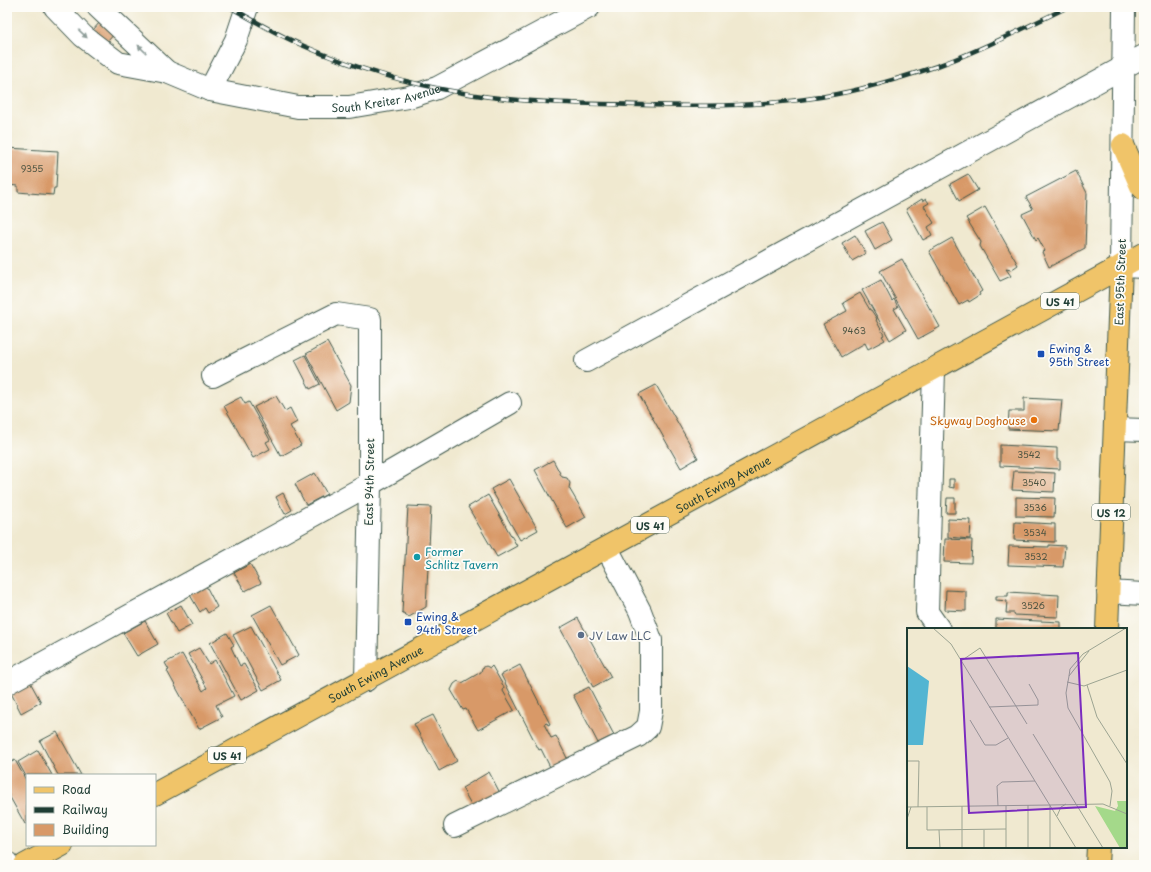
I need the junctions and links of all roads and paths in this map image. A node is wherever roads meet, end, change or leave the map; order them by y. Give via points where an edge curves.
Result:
1 (55, 7) edge
2 (98, 7) edge
3 (247, 7) edge
4 (588, 7) edge
5 (1124, 7) edge
6 (1144, 56) edge
7 (1124, 67) junction
8 (167, 72) junction
9 (210, 90) junction
10 (1123, 145) junction
11 (1144, 189) edge
12 (1144, 254) edge
13 (1122, 266) junction
14 (1144, 267) edge
15 (586, 361) dead end
16 (934, 370) junction
17 (213, 376) dead end
18 (510, 403) dead end
19 (1115, 428) junction
20 (1144, 430) edge
21 (370, 484) junction
22 (607, 548) junction
23 (1108, 592) junction
24 (1144, 594) edge
25 (938, 628) edge
26 (1107, 628) edge
27 (366, 680) junction
28 (7, 683) edge
29 (156, 793) edge
30 (455, 826) dead end
31 (60, 846) edge
32 (1098, 848) edge
33 (25, 865) edge
34 (1097, 865) edge

1 -> 8 street, South Kreiter Avenue via 83,36 118,63
8 -> 2 street, South Kreiter Avenue
3 - 9 street via 236,40
4 - 9 street, South Kreiter Avenue via 437,88 409,97 348,107 298,106
5 - 7 street, East 95th Street
6 - 7 street
7 - 10 street, East 95th Street
7 - 15 street
8 - 9 street, South Kreiter Avenue
10 - 11 main road
10 - 13 street, East 95th Street
12 - 13 main road, South Ewing Avenue
13 - 14 street
13 - 16 main road, South Ewing Avenue / US 41
13 - 19 main road, East 95th Street / US 12
16 - 22 main road, South Ewing Avenue / US 41
16 - 25 street via 927,612
17 - 21 street, East 94th Street via 336,314 370,319
18 - 21 street
19 - 20 street
19 - 23 main road, East 95th Street / US 12
21 - 27 street, East 94th Street
21 - 28 street
22 - 27 main road, South Ewing Avenue / US 41
22 - 30 street via 640,611 651,640 651,711 648,727 638,736
23 - 24 street
23 - 26 main road, East 95th Street / US 12
27 - 29 main road, South Ewing Avenue / US 41
31 - 33 main road
32 - 34 main road

